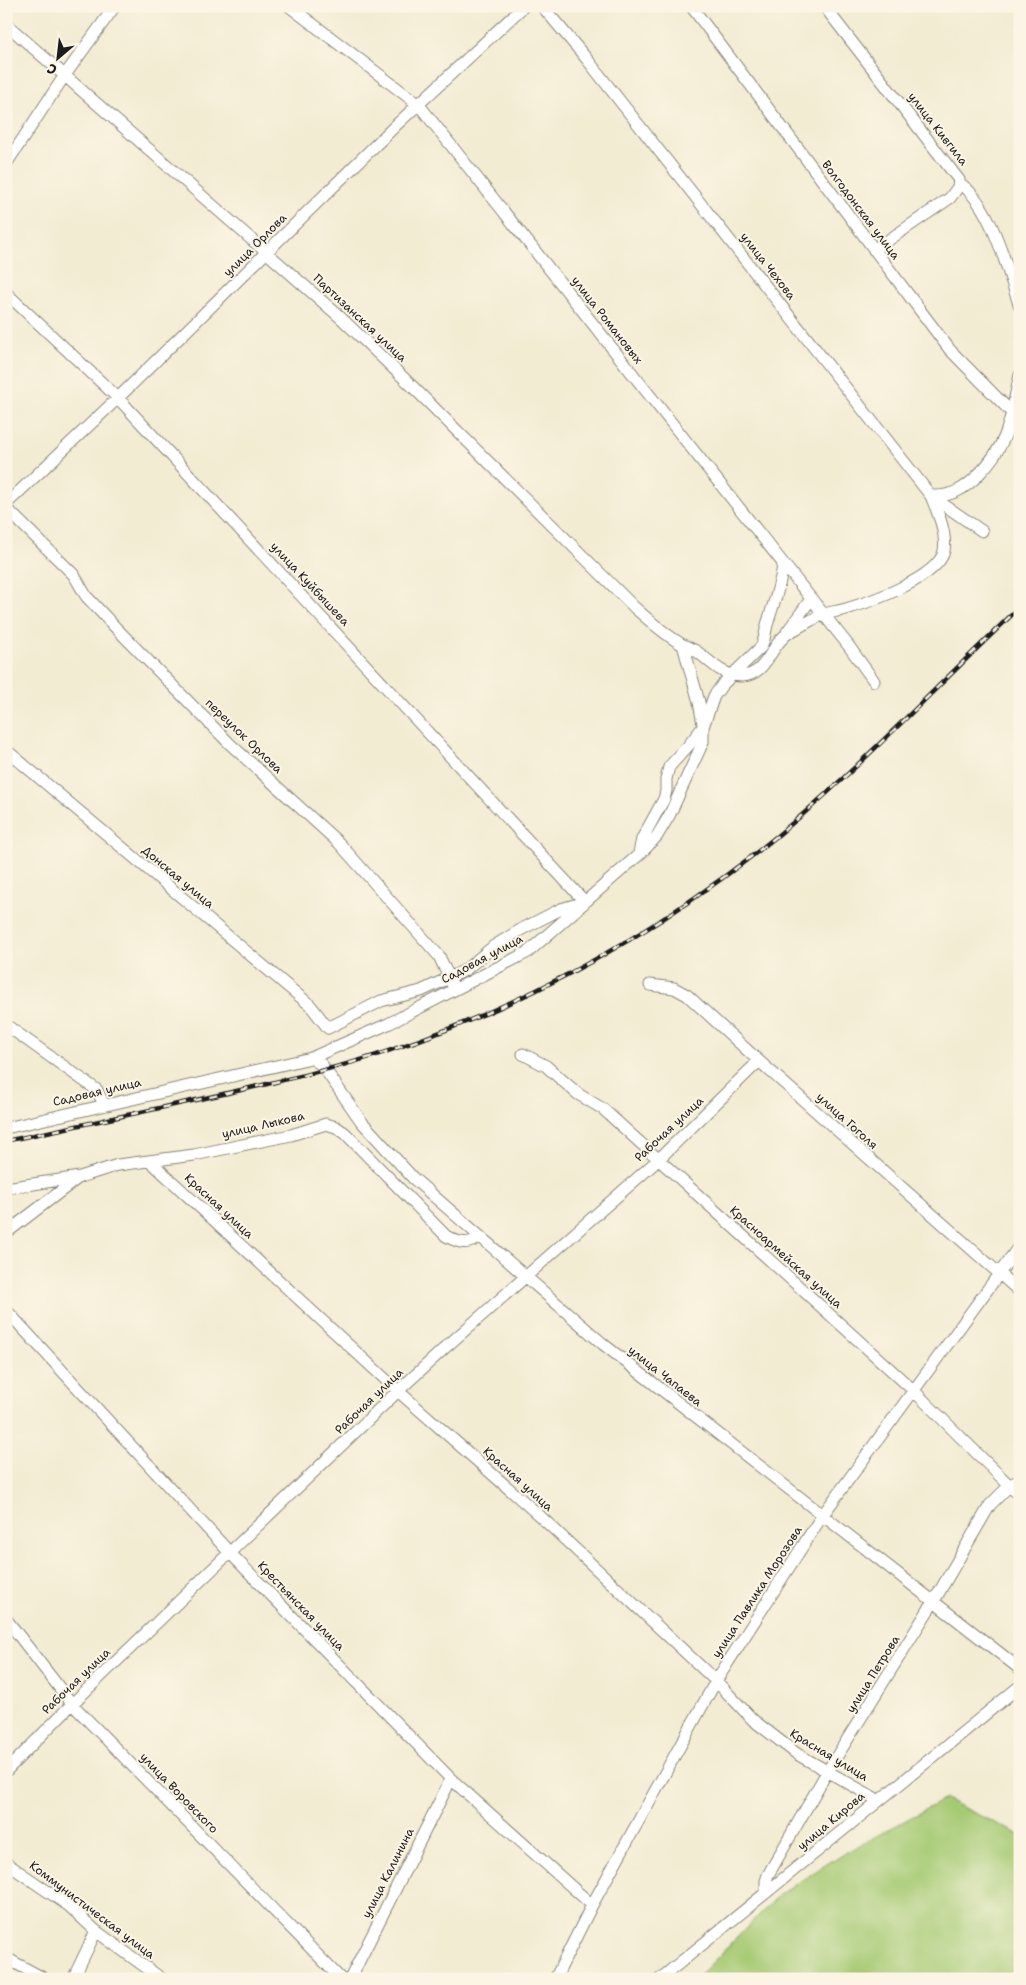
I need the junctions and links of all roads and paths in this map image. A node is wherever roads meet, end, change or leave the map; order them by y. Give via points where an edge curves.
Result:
1 (115, 6) edge
2 (289, 6) edge
3 (524, 6) edge
4 (542, 6) edge
5 (691, 6) edge
6 (824, 6) edge
7 (6, 24) edge
8 (65, 75) junction
9 (419, 105) junction
10 (6, 164) edge
11 (959, 183) junction
12 (874, 250) junction
13 (267, 252) junction
14 (6, 293) edge
15 (1020, 307) edge
16 (1020, 375) edge
17 (118, 398) junction
18 (1016, 417) edge
19 (931, 496) junction
20 (6, 504) edge
21 (6, 508) edge
22 (982, 531) dead end
23 (783, 564) junction
24 (811, 600) junction
25 (823, 614) junction
26 (784, 636) junction
27 (683, 645) junction
28 (731, 675) junction
29 (874, 681) dead end
30 (703, 727) junction
31 (7, 753) edge
32 (637, 857) junction
33 (585, 902) junction
34 (449, 978) junction
35 (650, 985) dead end
36 (454, 991) junction
37 (6, 1025) edge
38 (328, 1028) joint
39 (523, 1054) dead end
40 (312, 1058) junction
41 (759, 1061) junction
42 (104, 1105) junction
43 (6, 1128) edge
44 (658, 1160) junction
45 (150, 1161) junction
46 (80, 1177) junction
47 (6, 1188) edge
48 (6, 1233) edge
49 (480, 1237) junction
50 (1020, 1245) edge
51 (999, 1275) junction
52 (525, 1276) junction
53 (1020, 1292) edge
54 (6, 1310) edge
55 (913, 1390) junction
56 (398, 1392) junction
57 (1015, 1483) edge
58 (1020, 1496) edge
59 (822, 1516) junction
60 (230, 1553) junction
61 (934, 1601) junction
62 (6, 1619) edge
63 (11, 1634) edge
64 (1020, 1669) edge
65 (716, 1681) junction
66 (1020, 1686) edge
67 (72, 1704) junction
68 (6, 1770) edge
69 (827, 1772) junction
70 (451, 1779) junction
71 (878, 1800) junction
72 (6, 1863) edge
73 (766, 1893) junction
74 (592, 1905) junction
75 (96, 1931) junction
76 (6, 1958) edge
77 (45, 1979) edge
78 (73, 1979) edge
79 (162, 1979) edge
80 (341, 1979) edge
81 (350, 1979) edge
82 (555, 1979) edge
83 (660, 1979) edge

1 - 8 street
2 - 9 street, улица Романовых
3 - 9 street, улица Орлова
4 - 19 street, улица Чехова
5 - 12 street, Волгодонская улица
6 - 11 street, улица Кивгила via 956,174
7 - 8 street, Партизанская улица
8 - 10 street
8 - 13 street, Партизанская улица
9 - 13 street, улица Орлова
9 - 23 street, улица Романовых
11 - 12 street, улица Кивгила via 950,198
11 - 15 street via 981,205 992,227
12 - 18 street, Волгодонская улица via 950,350
13 - 17 street, улица Орлова
13 - 27 street, Партизанская улица via 414,388 635,608
14 - 17 street, улица Куйбышева
16 - 18 street
17 - 20 street, улица Орлова
17 - 33 street, улица Куйбышева
18 - 19 street via 996,454 974,480 953,494
19 - 22 street, улица Чехова
19 - 25 street via 944,538 944,550 937,566 904,586 864,603
21 - 34 street, переулок Орлова via 74,575 86,596 230,744 339,843 438,956
23 - 24 street, улица Романовых
23 - 28 street via 765,639 761,647
24 - 25 street, улица Романовых
24 - 26 street
25 - 26 street
25 - 29 street, улица Романовых
26 - 28 street via 763,666 753,674
27 - 28 street, Партизанская улица via 695,650 719,671
27 - 30 street
28 - 30 street via 714,696
30 - 32 street via 703,742 669,816 657,836
30 - 32 street via 670,767 664,799 642,839
31 - 38 street, Донская улица via 310,1005
32 - 33 street
33 - 34 street, Садовая улица via 561,909 522,929
33 - 36 street, Садовая улица via 528,952
34 - 36 street, переулок Орлова
34 - 38 street, Садовая улица via 421,991 381,1001
35 - 41 street, улица Гоголя via 674,988 687,995
36 - 40 street, Садовая улица
37 - 42 street via 97,1090
39 - 44 street, Красноармейская улица via 546,1066 578,1094 603,1109
40 - 42 street, Садовая улица
40 - 49 street, улица Чапаева via 319,1062 346,1103 383,1147
41 - 44 street, Рабочая улица
41 - 51 street, улица Гоголя
42 - 43 street, Садовая улица
44 - 52 street, Рабочая улица
44 - 55 street, Красноармейская улица
45 - 46 street, улица Лыкова via 118,1165
45 - 49 street, улица Лыкова via 292,1135 326,1124 345,1133 446,1236 468,1244
45 - 56 street, Красная улица
46 - 47 street, улица Лыкова
46 - 48 street
49 - 52 street, улица Чапаева
50 - 51 street, улица Павлика Морозова
51 - 53 street, улица Гоголя
51 - 55 street, улица Павлика Морозова
52 - 56 street, Рабочая улица
52 - 59 street, улица Чапаева via 603,1344
54 - 60 street, Крестьянская улица
55 - 57 street, Красноармейская улица
55 - 59 street, улица Павлика Морозова
56 - 60 street, Рабочая улица
56 - 65 street, Красная улица via 541,1517
57 - 58 street, Красноармейская улица
57 - 61 street, улица Петрова via 990,1505
59 - 61 street, улица Чапаева
59 - 65 street, улица Павлика Морозова
60 - 67 street, Рабочая улица
60 - 70 street, Крестьянская улица
61 - 64 street, улица Чапаева
61 - 69 street, улица Петрова
62 - 63 street, улица Воровского
63 - 67 street, улица Воровского
65 - 69 street, Красная улица via 753,1720
65 - 74 street, улица Павлика Морозова
66 - 71 street, улица Кирова
67 - 68 street, Рабочая улица
67 - 80 street, улица Воровского
69 - 71 street, Красная улица
69 - 73 street, улица Петрова via 776,1858 766,1881
70 - 74 street, Крестьянская улица
70 - 81 street, улица Калинина
71 - 73 street, улица Кирова
72 - 75 street, Коммунистическая улица via 69,1906
73 - 83 street, улица Кирова
74 - 82 street, улица Павлика Морозова
75 - 78 street
75 - 79 street, Коммунистическая улица
76 - 77 street

